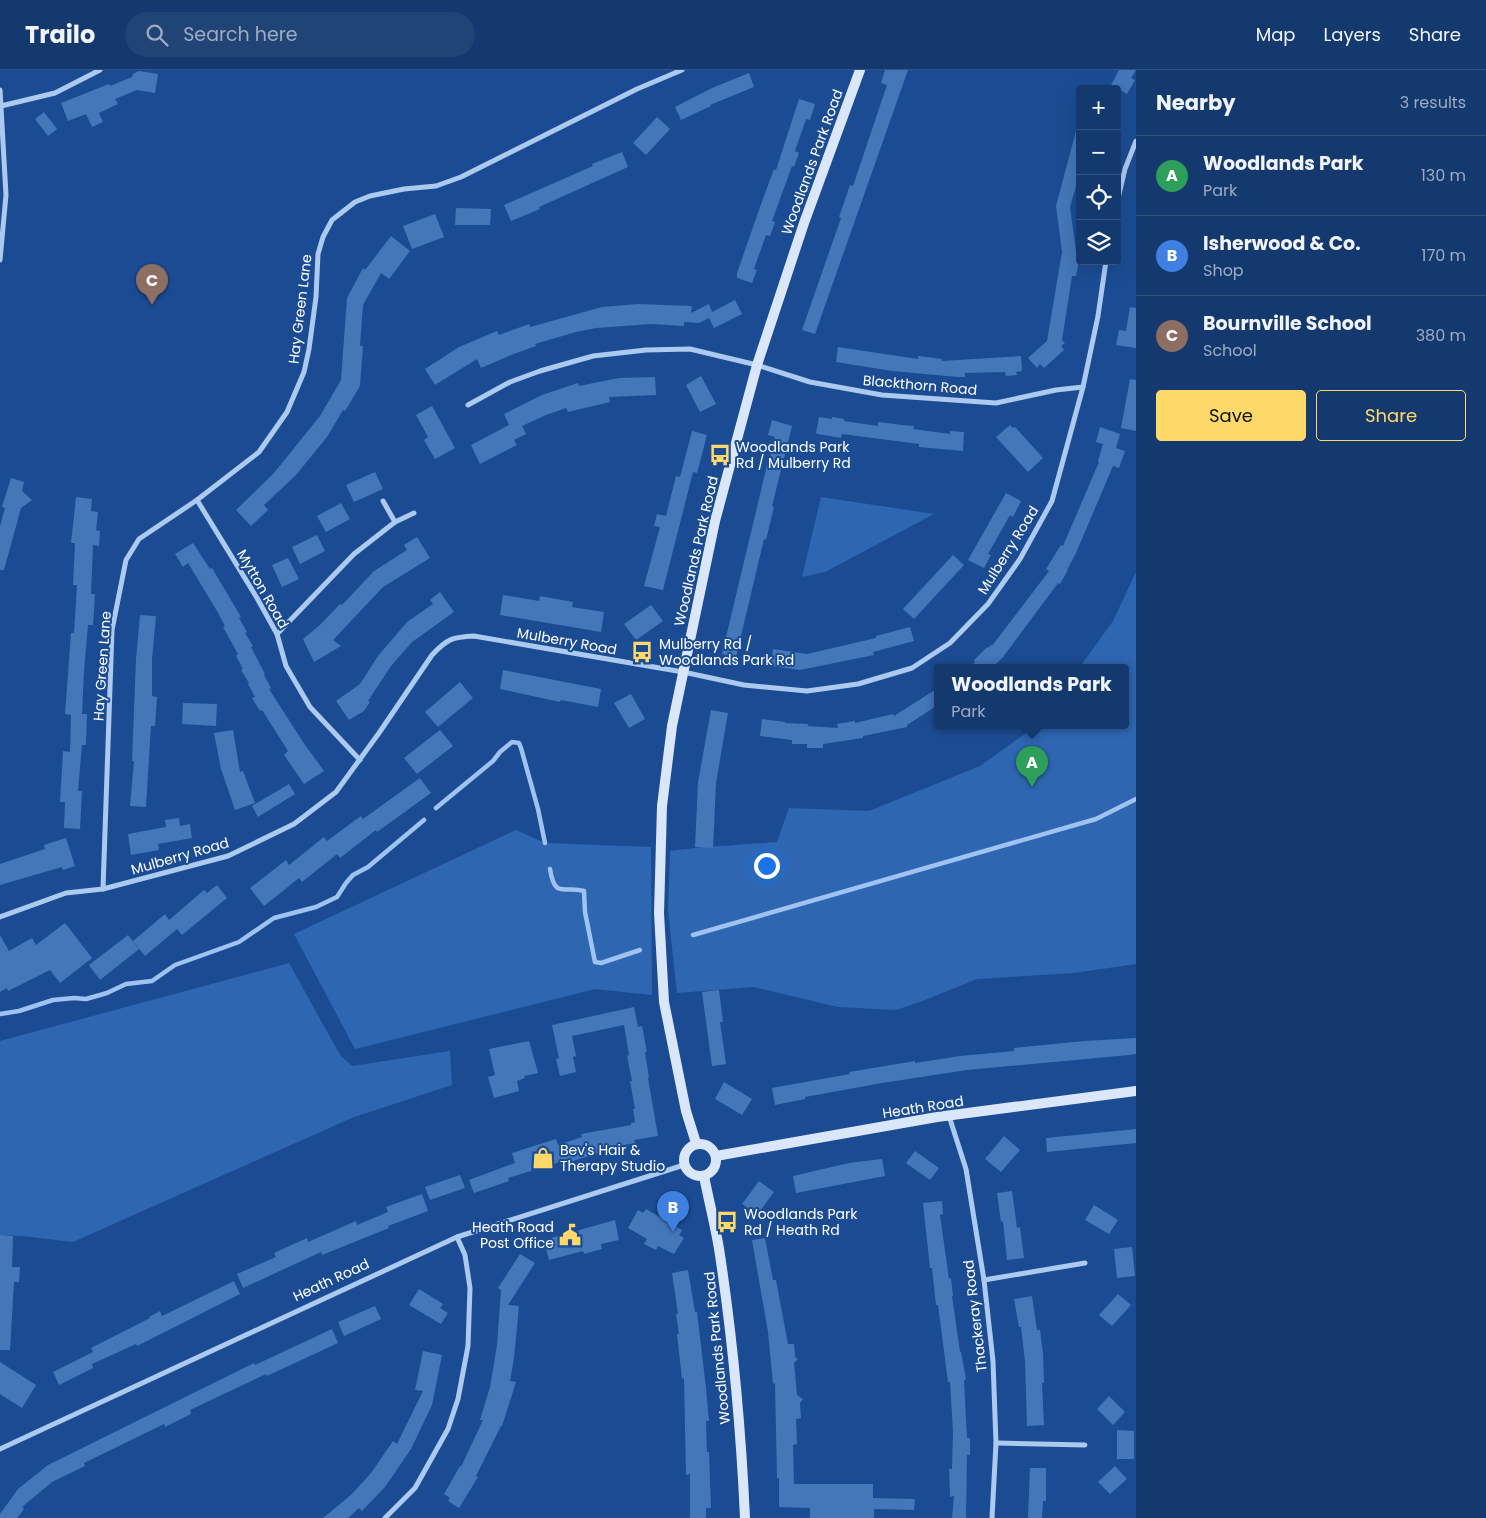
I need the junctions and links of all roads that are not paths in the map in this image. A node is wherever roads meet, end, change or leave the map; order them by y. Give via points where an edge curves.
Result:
1 (100, 70) edge
2 (682, 70) edge
3 (860, 70) edge
4 (0, 90) edge
5 (1, 106) edge
6 (1136, 141) edge
7 (1121, 186) edge
8 (0, 260) edge
9 (1105, 265) edge
10 (757, 365) junction
11 (1083, 387) junction
12 (468, 405) dead end
13 (197, 500) junction
14 (383, 501) dead end
15 (414, 513) dead end
16 (396, 522) junction
17 (277, 634) junction
18 (683, 672) junction
19 (360, 760) junction
20 (102, 889) junction
21 (0, 917) edge
22 (1136, 1091) edge
23 (949, 1116) junction
24 (696, 1143) junction
25 (716, 1156) junction
26 (684, 1165) junction
27 (704, 1176) junction
28 (457, 1237) junction
29 (1085, 1263) dead end
30 (984, 1280) junction
31 (996, 1443) junction
32 (1085, 1445) dead end
33 (0, 1448) edge
34 (385, 1518) edge
35 (745, 1518) edge
36 (992, 1518) edge

1 - 5 street via 55,93
2 - 13 street, Hay Green Lane via 637,89 461,178 436,186 370,196 355,202 332,220 318,254 316,297 304,372 287,412 259,452
3 - 10 street, Woodlands Park Road
4 - 5 street
5 - 8 street via 6,195
6 - 7 street
9 - 11 street, Mulberry Road
10 - 11 street, Blackthorn Road via 810,382 882,395 996,404
10 - 12 street, Blackthorn Road via 690,350 646,350 593,356 510,382
10 - 18 street, Woodlands Park Road via 714,521
11 - 18 street, Mulberry Road via 1052,501 1020,559 988,604 950,643 912,668 858,684 807,691 744,684
13 - 17 street, Mytton Road
13 - 20 street, Hay Green Lane via 139,540 126,560 112,630
14 - 16 street
15 - 16 street
16 - 17 street via 354,554
17 - 19 street, Mytton Road via 286,666 310,707
18 - 19 street, Mulberry Road via 474,636 455,637 432,655
18 - 24 street, Woodlands Park Road via 672,726 662,806 658,913 664,1002 686,1112
19 - 20 street, Mulberry Road via 336,792 294,824 228,856
20 - 21 street, Mulberry Road via 66,893
22 - 23 street, Heath Road
23 - 25 street, Heath Road
23 - 30 street, Thackeray Road via 966,1169
24 - 25 street via 712,1148
24 - 26 street via 684,1154
25 - 27 street via 714,1169
26 - 27 street via 695,1176
26 - 28 street, Heath Road
27 - 35 street, Woodlands Park Road via 720,1253 733,1361
28 - 33 street, Heath Road
28 - 34 street via 465,1255 470,1288 468,1346 458,1399 448,1429 415,1488
29 - 30 street
30 - 31 street, Thackeray Road via 993,1361
31 - 32 street
31 - 36 street, Thackeray Road

